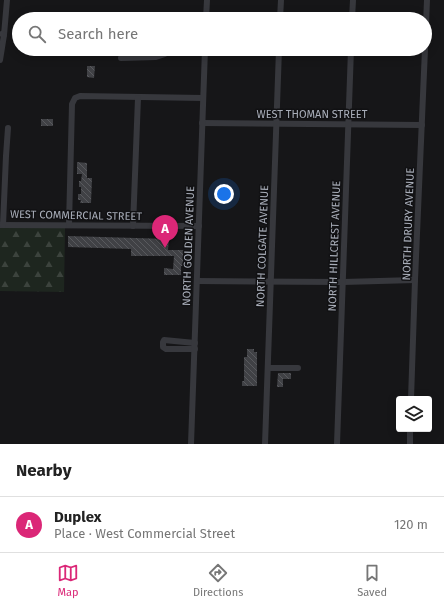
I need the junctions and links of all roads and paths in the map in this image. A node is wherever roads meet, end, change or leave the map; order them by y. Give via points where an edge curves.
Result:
1 (7, 0) edge
2 (207, 0) edge
3 (280, 0) edge
4 (353, 0) edge
5 (427, 0) edge
6 (206, 12) edge
7 (280, 12) edge
8 (352, 12) edge
9 (427, 12) edge
10 (2, 34) edge
11 (159, 56) edge
12 (205, 56) edge
13 (279, 56) edge
14 (351, 56) edge
15 (425, 56) edge
16 (121, 58) dead end
17 (0, 60) edge
18 (138, 98) junction
19 (203, 98) junction
20 (202, 123) junction
21 (276, 124) junction
22 (348, 124) junction
23 (422, 125) junction
24 (8, 128) dead end
25 (2, 225) edge
26 (69, 225) junction
27 (133, 226) junction
28 (199, 226) junction
29 (415, 280) junction
30 (198, 281) junction
31 (271, 282) junction
32 (343, 282) junction
33 (268, 368) junction
34 (298, 368) dead end
35 (411, 396) edge
36 (410, 432) edge
37 (192, 444) edge
38 (265, 444) edge
39 (337, 444) edge
40 (410, 444) edge

1 - 10 street
2 - 6 street
3 - 7 street
4 - 8 street
5 - 9 street, NORTH DRURY AVENUE
10 - 17 street
11 - 16 street
12 - 19 street, NORTH GOLDEN AVENUE
13 - 21 street, NORTH COLGATE AVENUE
14 - 22 street, NORTH HILLCREST AVENUE
15 - 23 street, NORTH DRURY AVENUE
18 - 19 street
18 - 26 street via 80,96 72,102
18 - 27 street
19 - 20 street, NORTH GOLDEN AVENUE
20 - 21 street, WEST THOMAN STREET
20 - 28 street, NORTH GOLDEN AVENUE
21 - 22 street, WEST THOMAN STREET
21 - 31 street, NORTH COLGATE AVENUE
22 - 23 street, WEST THOMAN STREET
22 - 32 street, NORTH HILLCREST AVENUE
23 - 29 street, NORTH DRURY AVENUE
24 - 25 street
25 - 26 street, WEST COMMERCIAL STREET
26 - 27 street, WEST COMMERCIAL STREET
27 - 28 street, WEST COMMERCIAL STREET
28 - 30 street, NORTH GOLDEN AVENUE
29 - 32 street
29 - 35 street, NORTH DRURY AVENUE
30 - 31 street
30 - 37 street, NORTH GOLDEN AVENUE
31 - 32 street
31 - 33 street, NORTH COLGATE AVENUE
32 - 39 street, NORTH HILLCREST AVENUE
33 - 34 street
33 - 38 street, NORTH COLGATE AVENUE
36 - 40 street

